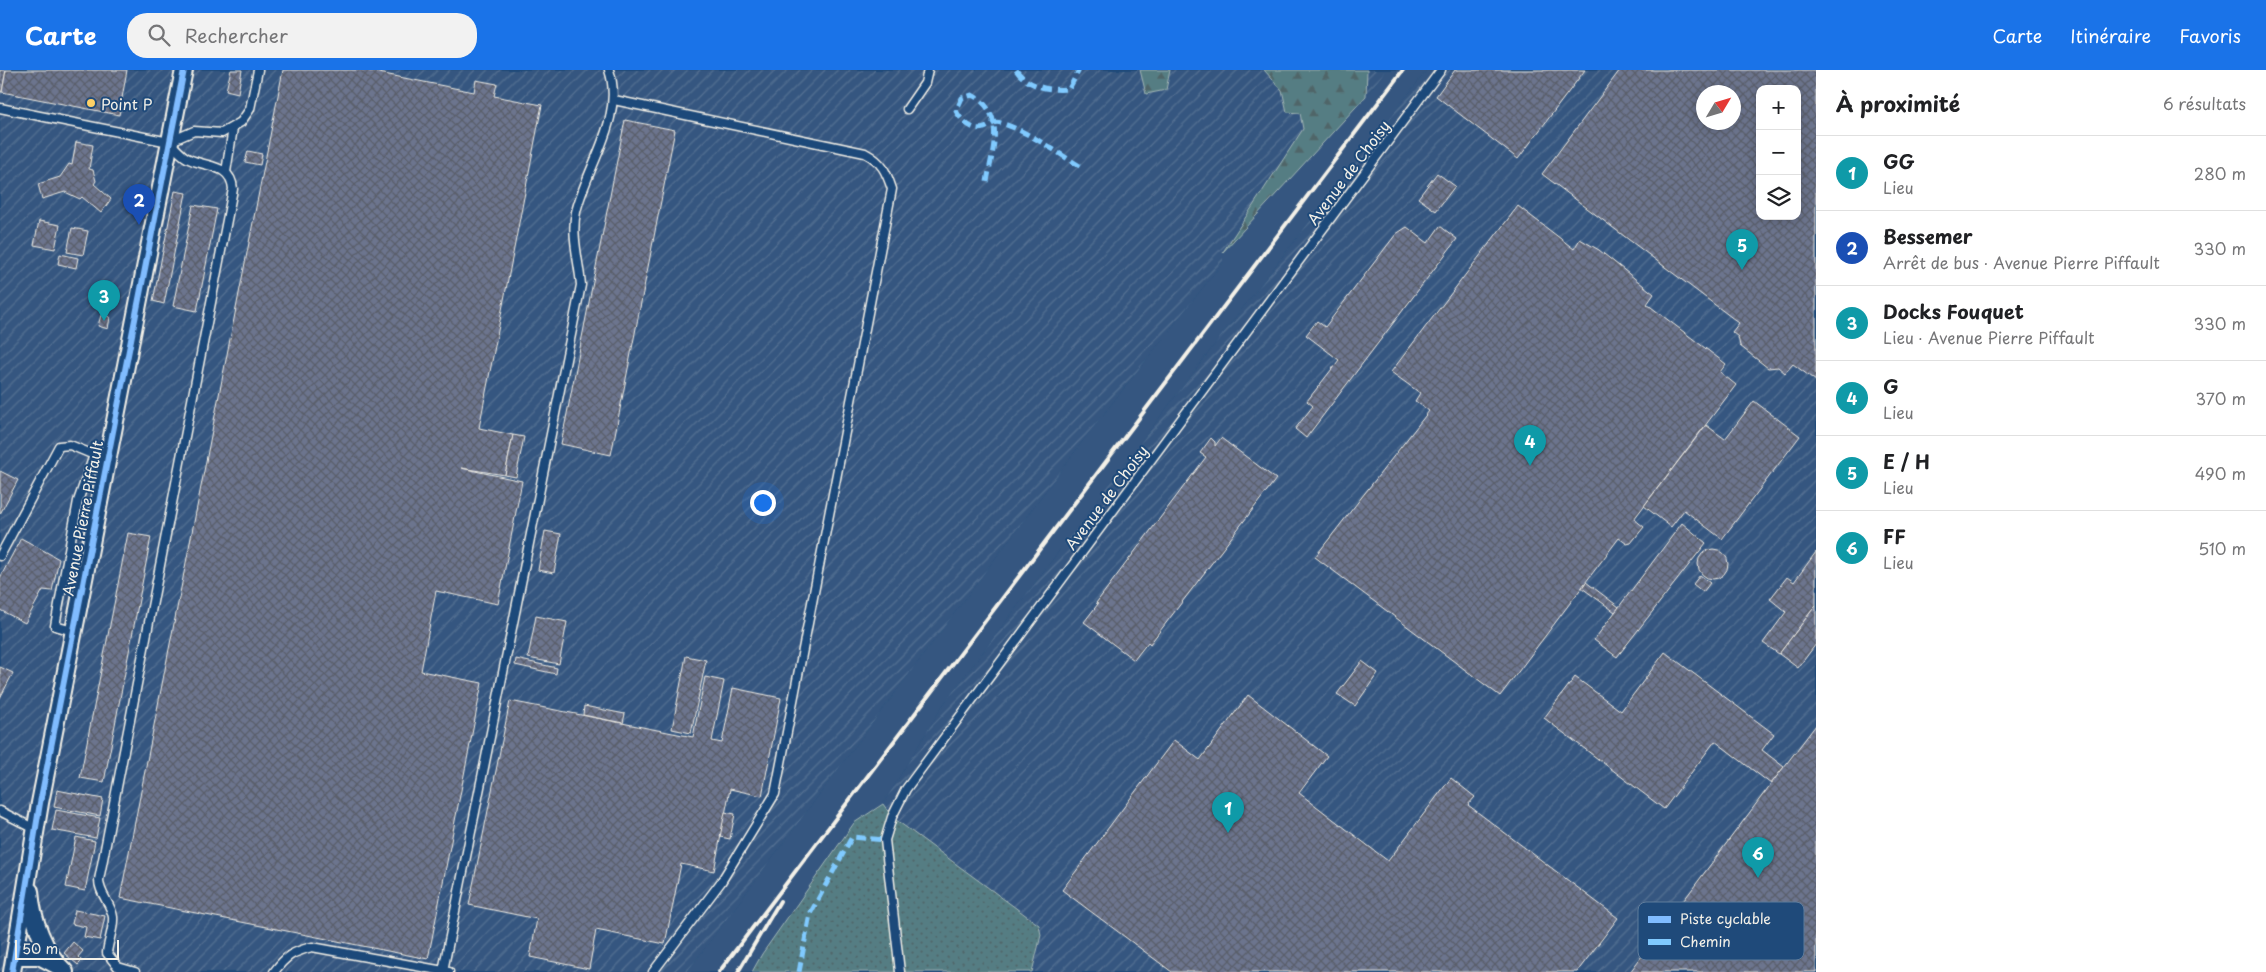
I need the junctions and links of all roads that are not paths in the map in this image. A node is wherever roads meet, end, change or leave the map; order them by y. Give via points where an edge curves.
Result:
1 (184, 70) edge
2 (258, 70) edge
3 (609, 70) edge
4 (928, 70) edge
5 (1441, 70) edge
6 (614, 100) junction
7 (0, 108) edge
8 (906, 109) dead end
9 (233, 128) junction
10 (169, 142) junction
11 (226, 172) junction
12 (100, 458) junction
13 (0, 556) edge
14 (0, 811) edge
15 (35, 829) junction
16 (29, 865) junction
17 (16, 956) junction
18 (63, 970) edge
19 (446, 971) edge
20 (12, 972) edge
21 (135, 972) edge
22 (274, 972) edge
23 (653, 972) edge
24 (900, 972) edge

1 - 10 street, Avenue Pierre Piffault
2 - 9 lane via 250,109
3 - 6 lane via 615,87
4 - 8 lane via 925,83
5 - 24 lane, Avenue de Choisy via 906,789 885,840
6 - 19 lane via 613,114 576,214 580,285
6 - 23 lane via 865,153 878,160 886,170 892,189 775,794 721,882
7 - 10 lane
9 - 10 lane via 222,133 194,131
9 - 11 lane
10 - 11 lane via 187,158
10 - 12 street, Avenue Pierre Piffault
11 - 21 lane via 233,189 99,880 99,888 113,918 107,953 118,967
12 - 13 lane via 70,445 59,446
12 - 15 street, Avenue Pierre Piffault via 73,630
14 - 15 lane
15 - 16 street, Avenue Pierre Piffault
16 - 17 street, Avenue Pierre Piffault
16 - 18 street via 31,909 43,939
17 - 18 street via 39,956
17 - 20 street, Avenue Pierre Piffault
19 - 22 lane via 312,948 295,951

